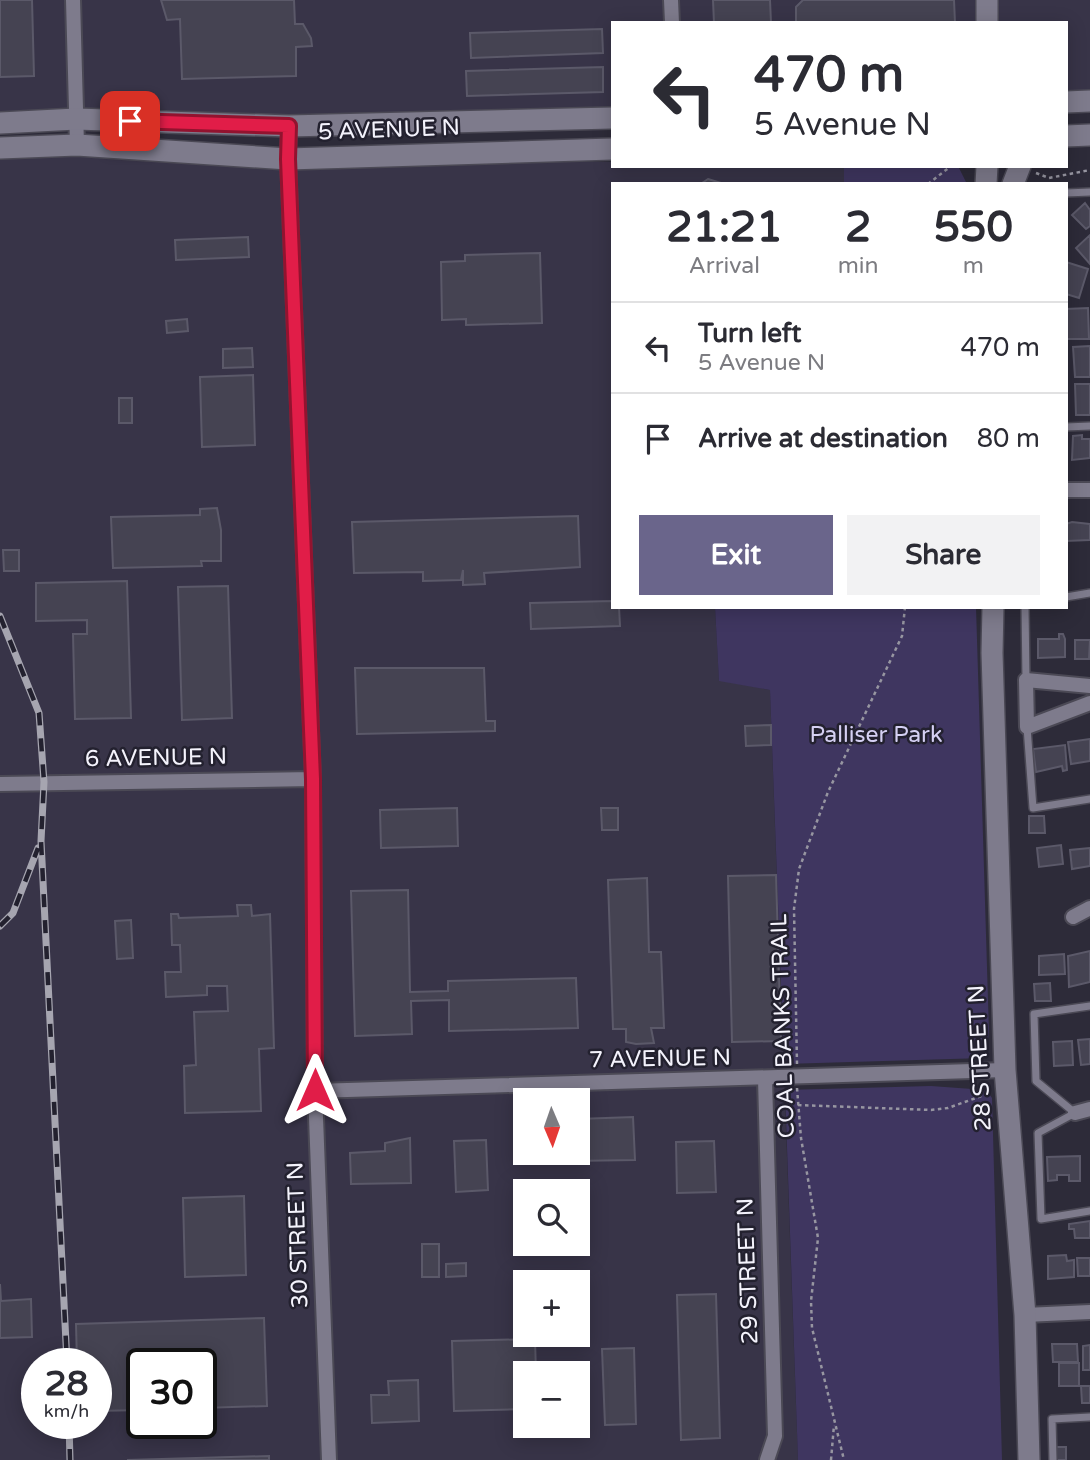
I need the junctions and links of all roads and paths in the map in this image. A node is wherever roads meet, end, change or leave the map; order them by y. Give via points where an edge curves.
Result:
1 (73, 0) edge
2 (671, 0) edge
3 (987, 0) edge
4 (672, 21) edge
5 (987, 21) edge
6 (1090, 101) edge
7 (1068, 102) edge
8 (611, 118) edge
9 (76, 119) junction
10 (0, 122) edge
11 (289, 126) junction
12 (77, 145) junction
13 (0, 148) edge
14 (611, 149) edge
15 (288, 159) junction
16 (948, 168) edge
17 (1027, 169) edge
18 (1090, 170) edge
19 (931, 182) edge
20 (1015, 182) edge
21 (1090, 192) edge
22 (1068, 193) edge
23 (1068, 426) edge
24 (1090, 426) edge
25 (1090, 489) edge
26 (1068, 490) edge
27 (1090, 593) edge
28 (1068, 597) edge
29 (905, 609) edge
30 (986, 609) edge
31 (993, 609) edge
32 (1026, 609) edge
33 (992, 653) junction
34 (1026, 680) junction
35 (1090, 686) edge
36 (1090, 703) edge
37 (1027, 727) junction
38 (313, 779) junction
39 (0, 784) edge
40 (1090, 799) edge
41 (1090, 908) edge
42 (1073, 917) dead end
43 (1090, 1006) edge
44 (1005, 1070) junction
45 (797, 1076) junction
46 (765, 1079) junction
47 (315, 1090) junction
48 (1007, 1092) junction
49 (798, 1105) junction
50 (1090, 1109) edge
51 (1075, 1113) junction
52 (1090, 1212) edge
53 (1090, 1312) edge
54 (1025, 1315) junction
55 (1090, 1417) edge
56 (835, 1421) junction
57 (329, 1460) edge
58 (767, 1460) edge
59 (831, 1460) edge
60 (844, 1460) edge
61 (1029, 1460) edge
62 (1053, 1460) edge

1 - 9 street
2 - 4 street
3 - 5 main road
6 - 7 main road
8 - 11 main road, 5 AVENUE N
9 - 10 main road, 5 AVENUE N
9 - 11 main road, 5 AVENUE N
9 - 12 street
11 - 15 street, 30 STREET N
12 - 13 main road, 5 AVENUE N
12 - 15 main road, 5 AVENUE N
14 - 15 main road, 5 AVENUE N
15 - 38 street, 30 STREET N
16 - 19 path
17 - 18 path via 1049,178
17 - 20 main road
21 - 22 lane
23 - 24 lane
25 - 26 street
27 - 28 lane
29 - 45 path, COAL BANKS TRAIL via 902,636 823,803 795,885
30 - 33 main road, 28 STREET N
31 - 33 main road, 28 STREET N
32 - 34 lane
33 - 44 main road, 28 STREET N
34 - 35 street
34 - 37 street
36 - 37 street
37 - 40 lane via 1033,807
38 - 39 street, 6 AVENUE N
38 - 47 street, 30 STREET N
41 - 42 street
43 - 51 lane via 1034,1014 1036,1081
44 - 45 street, 7 AVENUE N
44 - 48 main road, 28 STREET N
45 - 46 street, 7 AVENUE N
45 - 49 path, COAL BANKS TRAIL
46 - 47 street, 7 AVENUE N
46 - 58 street, 29 STREET N via 775,1436
47 - 57 street, 30 STREET N
48 - 49 path via 984,1093 955,1106 931,1110
48 - 54 main road, 28 STREET N
49 - 56 path, COAL BANKS TRAIL via 818,1238 812,1328
50 - 51 street
51 - 52 lane via 1038,1133 1041,1219
53 - 54 street
54 - 61 main road, 28 STREET N
55 - 62 lane via 1052,1419
56 - 59 path
56 - 60 path, COAL BANKS TRAIL

